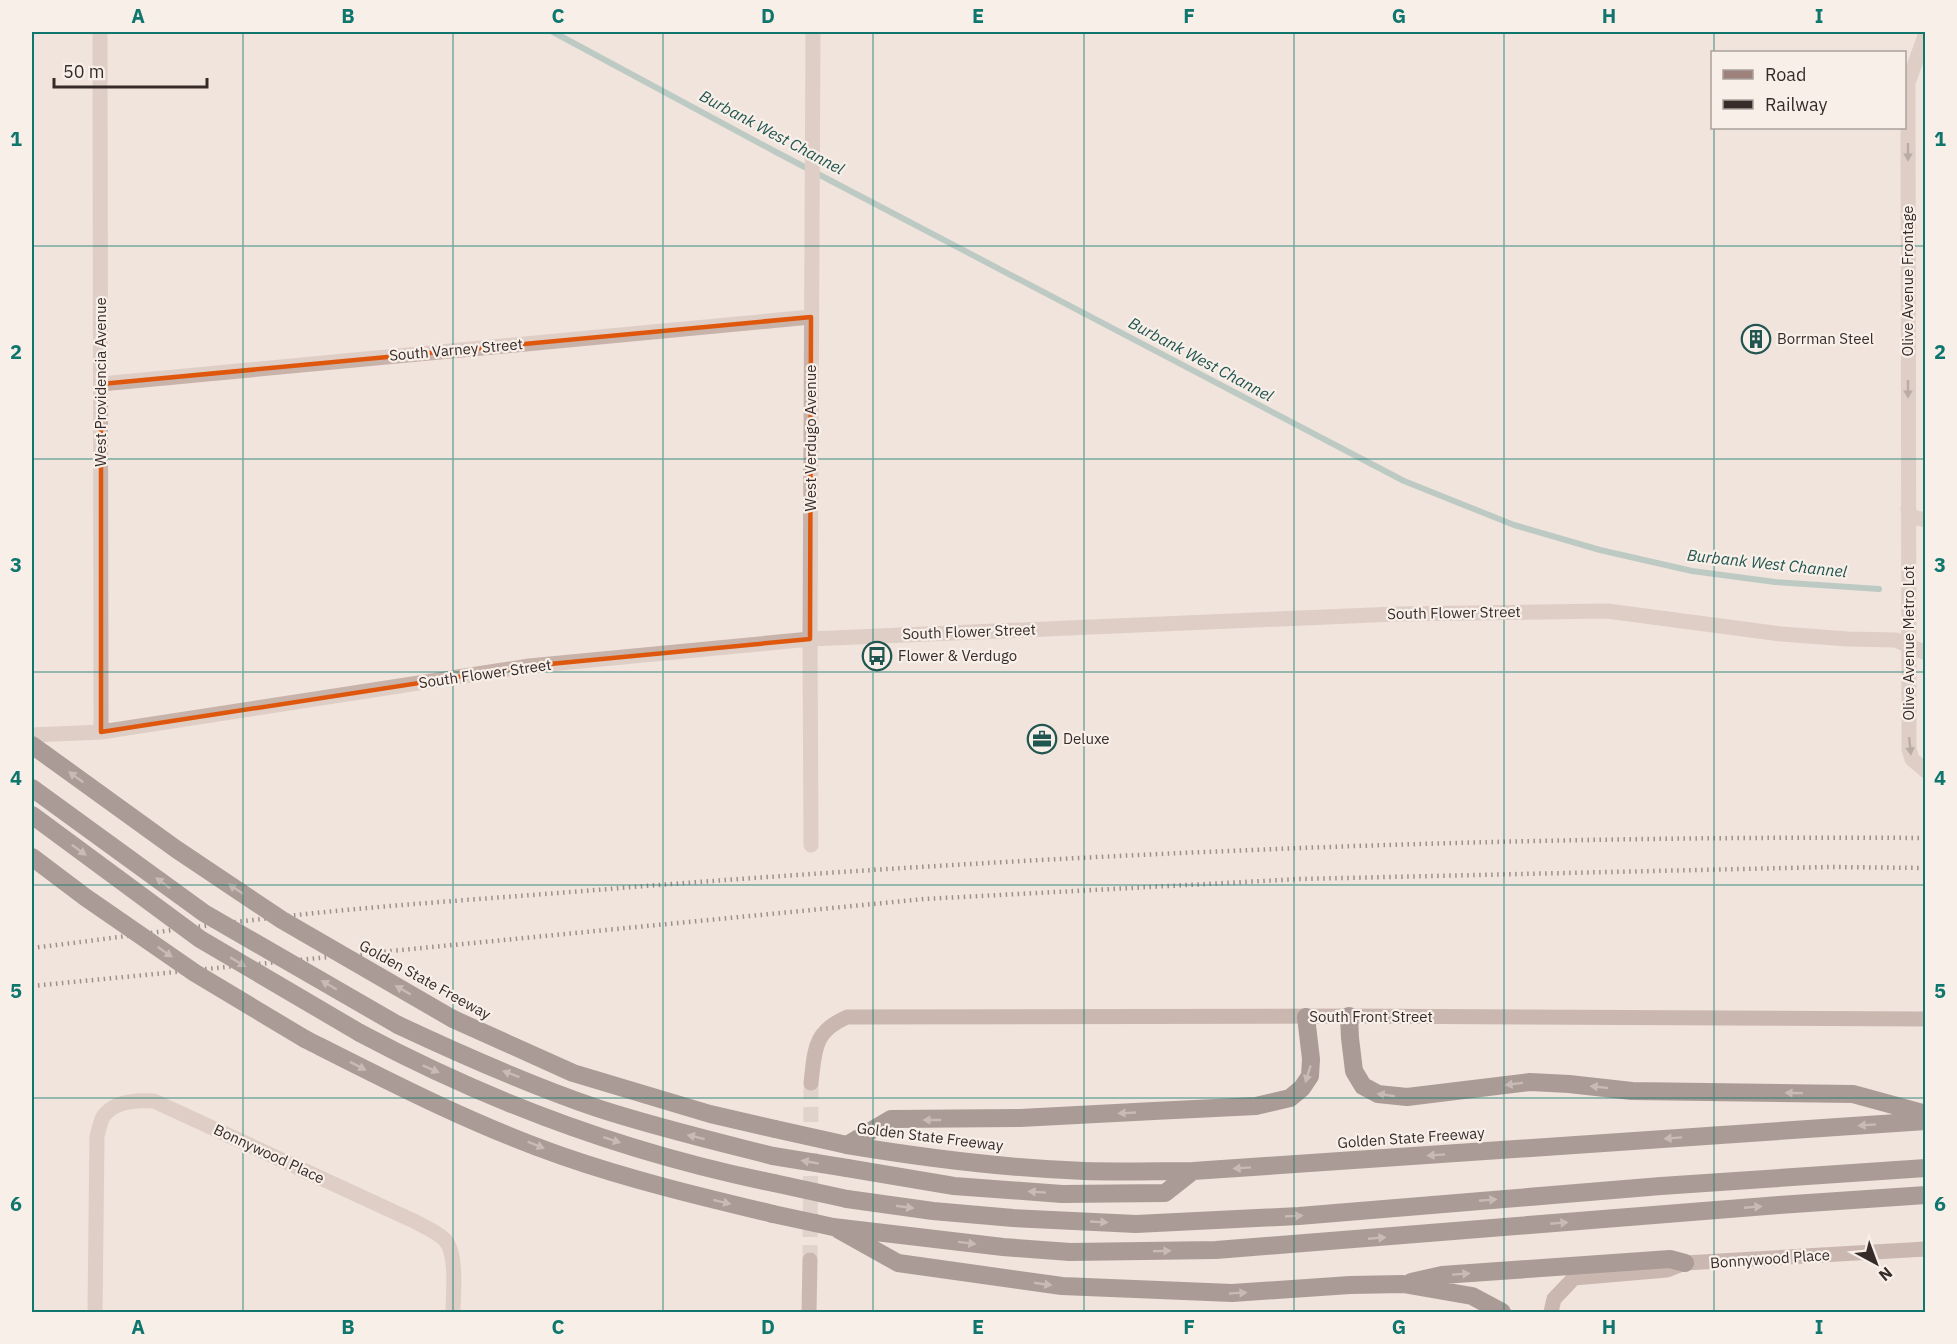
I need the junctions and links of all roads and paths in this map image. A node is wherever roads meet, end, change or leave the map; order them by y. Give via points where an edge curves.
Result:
1 (100, 32) edge
2 (813, 32) edge
3 (1926, 33) edge
4 (811, 317) junction
5 (101, 384) junction
6 (1908, 508) junction
7 (1926, 520) edge
8 (810, 639) junction
9 (1909, 646) junction
10 (1926, 653) edge
11 (101, 732) junction
12 (32, 735) edge
13 (32, 745) edge
14 (1926, 771) edge
15 (32, 788) edge
16 (32, 815) edge
17 (811, 845) dead end
18 (32, 857) edge
19 (1349, 1016) junction
20 (1306, 1017) junction
21 (1926, 1019) edge
22 (811, 1083) tunnel mouth
23 (1926, 1114) edge
24 (1926, 1121) edge
25 (847, 1145) junction
26 (1926, 1168) edge
27 (1194, 1171) junction
28 (1926, 1195) edge
29 (842, 1230) junction
30 (1926, 1249) edge
31 (810, 1260) tunnel mouth
32 (1685, 1263) junction
33 (1403, 1284) junction
34 (95, 1312) edge
35 (453, 1312) edge
36 (809, 1312) edge
37 (1502, 1312) edge
38 (1551, 1312) edge

1 - 5 street, West Providencia Avenue
2 - 4 street, West Verdugo Avenue
3 -> 6 street, Olive Avenue Frontage via 1908,83
4 - 5 street, South Varney Street
4 - 8 street, West Verdugo Avenue
5 - 11 street, West Providencia Avenue
6 - 7 street via 1912,517
6 - 9 street, Olive Avenue Metro Lot
8 - 9 street, South Flower Street via 1396,614 1607,611 1780,634 1896,640
8 - 11 street, South Flower Street via 489,672
8 - 17 street, West Verdugo Avenue
9 - 10 street, South Flower Street
9 -> 14 street, Olive Avenue Metro Lot via 1909,749 1912,759
11 - 12 street, South Flower Street
25 -> 13 highway, Golden State Freeway, bridge via 710,1114 573,1073 453,1019 282,920
27 -> 15 highway, bridge via 1165,1193 1062,1194 954,1186 773,1156 596,1107 461,1055 398,1025 204,913
16 -> 26 highway, bridge via 200,939 412,1061 508,1103 609,1139 723,1173 847,1199 1013,1218 1136,1224 1299,1216
18 -> 29 highway, bridge via 195,973 306,1039 439,1106 561,1156 657,1186
19 - 20 main road, South Front Street
19 - 21 main road, South Front Street
23 -> 19 highway via 1853,1094 1632,1091 1530,1082 1407,1097 1378,1094 1363,1086 1354,1071
20 - 22 main road, South Front Street via 847,1017 834,1022 815,1046
20 -> 25 highway via 1310,1076 1290,1098 1256,1106 1020,1118 891,1119
24 -> 27 highway, Golden State Freeway
25 - 27 highway, Golden State Freeway via 987,1164
29 -> 28 highway via 1070,1252 1216,1250
29 -> 33 highway via 898,1263 1062,1286 1232,1293
30 - 32 main road, Bonnywood Place
31 - 36 main road
33 -> 32 highway via 1442,1275 1670,1258
32 - 38 main road, Bonnywood Place via 1667,1270 1574,1278 1554,1299
33 - 37 highway via 1472,1296
34 - 35 street, Bonnywood Place via 97,1136 104,1115 120,1104 136,1100 153,1101 441,1237 453,1260

